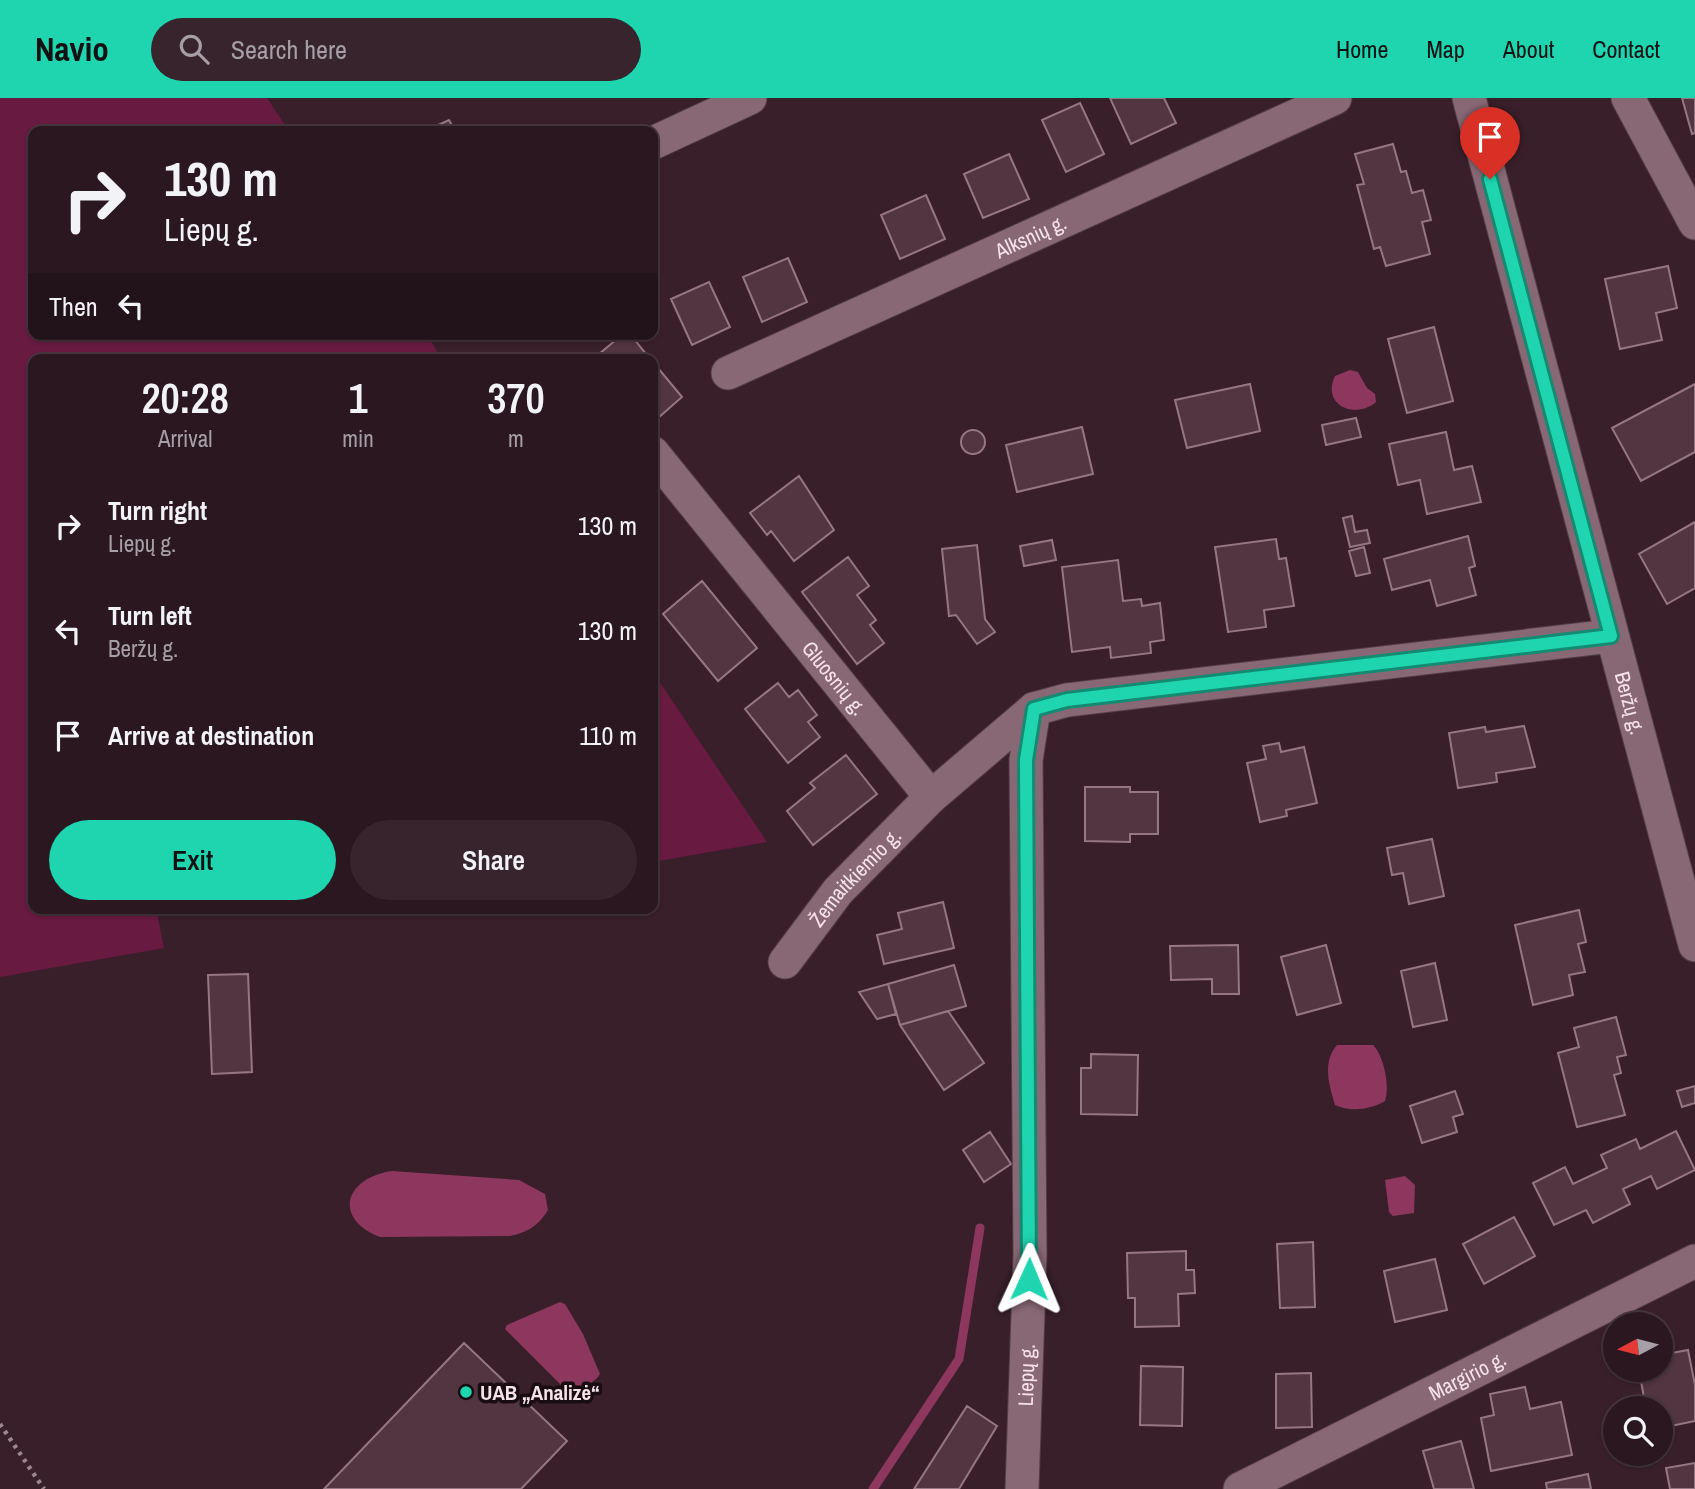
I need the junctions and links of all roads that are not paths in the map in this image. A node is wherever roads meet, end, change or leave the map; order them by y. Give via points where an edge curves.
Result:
1 (750, 98) edge
2 (1335, 98) edge
3 (1469, 98) edge
4 (1628, 98) edge
5 (658, 141) edge
6 (1695, 223) edge
7 (728, 373) dead end
8 (658, 459) edge
9 (1611, 636) junction
10 (1034, 709) junction
11 (931, 797) junction
12 (1695, 944) edge
13 (785, 962) dead end
14 (1695, 1261) edge
15 (1022, 1489) edge
16 (1240, 1489) edge

1 - 5 street
2 - 7 street, Alksnių g.
3 - 9 street, Beržų g.
4 - 6 street
8 - 11 street, Gluosnių g.
9 - 10 street via 1067,700
9 - 12 street, Beržų g.
10 - 11 street
10 - 15 street, Liepų g. via 1026,760 1030,1254
11 - 13 street, Žemaitkiemio g. via 838,891
14 - 16 street, Margirio g.

